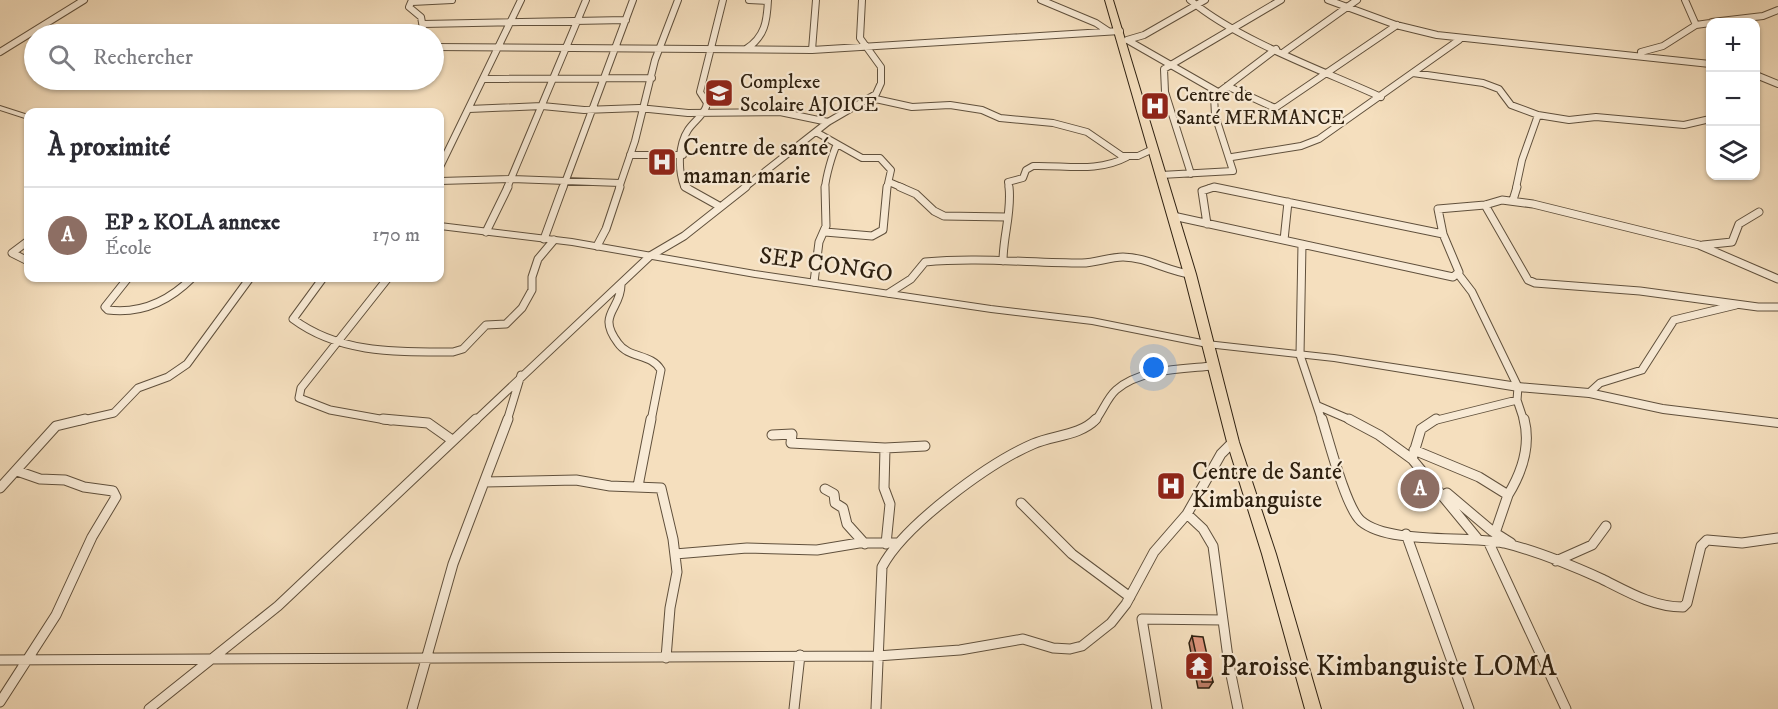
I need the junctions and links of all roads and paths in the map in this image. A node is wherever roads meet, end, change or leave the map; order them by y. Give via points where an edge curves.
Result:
1 (84, 0) edge
2 (453, 0) edge
3 (460, 0) edge
4 (521, 0) edge
5 (586, 0) edge
6 (633, 0) edge
7 (678, 0) edge
8 (723, 0) edge
9 (749, 0) edge
10 (767, 0) edge
11 (816, 0) edge
12 (862, 0) edge
13 (1041, 0) edge
14 (1109, 0) edge
15 (1190, 0) edge
16 (1206, 0) edge
17 (1281, 0) edge
18 (1328, 0) edge
19 (1357, 0) edge
20 (1685, 0) edge
21 (412, 1) edge
22 (1197, 5) junction
23 (1347, 7) junction
24 (1778, 10) edge
25 (1748, 18) edge
26 (511, 20) junction
27 (577, 20) junction
28 (626, 20) junction
29 (45, 24) edge
30 (423, 24) joint
31 (1706, 24) edge
32 (1397, 25) junction
33 (1696, 25) junction
34 (1231, 27) junction
35 (1120, 35) junction
36 (24, 37) edge
37 (1462, 39) junction
38 (863, 45) junction
39 (444, 47) edge
40 (497, 48) junction
41 (566, 49) junction
42 (615, 49) junction
43 (661, 49) junction
44 (1275, 49) junction
45 (710, 50) junction
46 (812, 50) junction
47 (744, 51) junction
48 (0, 52) edge
49 (1284, 52) junction
50 (1634, 53) junction
51 (1706, 63) edge
52 (1169, 64) junction
53 (1327, 73) junction
54 (1413, 73) junction
55 (1760, 77) edge
56 (652, 78) junction
57 (484, 79) junction
58 (554, 79) junction
59 (604, 79) junction
60 (1227, 86) junction
61 (1778, 86) edge
62 (1218, 92) junction
63 (1381, 97) junction
64 (871, 98) junction
65 (542, 106) junction
66 (0, 108) edge
67 (469, 109) junction
68 (644, 109) junction
69 (594, 110) junction
70 (705, 112) junction
71 (1538, 115) junction
72 (24, 116) edge
73 (1706, 120) edge
74 (828, 122) junction
75 (816, 132) junction
76 (837, 144) junction
77 (1153, 149) junction
78 (630, 155) junction
79 (683, 155) junction
80 (1127, 157) junction
81 (1232, 157) junction
82 (444, 159) edge
83 (1191, 174) junction
84 (1161, 175) junction
85 (512, 179) junction
86 (566, 180) junction
87 (444, 181) edge
88 (889, 182) junction
89 (620, 183) junction
90 (1513, 200) junction
91 (1288, 202) junction
92 (1485, 205) junction
93 (719, 206) junction
94 (1759, 212) dead end
95 (1173, 216) junction
96 (1006, 217) junction
97 (1207, 224) junction
98 (444, 227) edge
99 (486, 232) junction
100 (825, 232) junction
101 (1443, 234) junction
102 (549, 239) junction
103 (1284, 240) junction
104 (24, 244) edge
105 (1302, 244) junction
106 (1699, 245) junction
107 (597, 246) junction
108 (650, 255) junction
109 (24, 260) edge
110 (1003, 261) junction
111 (1190, 274) junction
112 (1459, 274) junction
113 (1778, 279) edge
114 (125, 282) edge
115 (188, 282) edge
116 (247, 282) edge
117 (320, 282) edge
118 (385, 282) edge
119 (814, 282) junction
120 (621, 285) junction
121 (889, 293) junction
122 (1740, 304) junction
123 (1778, 307) edge
124 (337, 344) junction
125 (1207, 344) junction
126 (1300, 355) junction
127 (1212, 366) junction
128 (522, 374) junction
129 (1518, 387) junction
130 (1589, 393) junction
131 (1517, 400) junction
132 (1318, 406) junction
133 (1778, 423) edge
134 (772, 435) dead end
135 (452, 440) junction
136 (1233, 442) junction
137 (925, 446) dead end
138 (885, 448) junction
139 (1413, 455) junction
140 (17, 471) junction
141 (484, 482) junction
142 (638, 486) junction
143 (0, 488) edge
144 (825, 489) dead end
145 (1444, 491) junction
146 (1508, 495) junction
147 (1022, 503) dead end
148 (1187, 514) junction
149 (1606, 526) dead end
150 (1406, 534) junction
151 (1492, 537) junction
152 (1477, 538) junction
153 (1778, 538) edge
154 (898, 543) junction
155 (865, 544) junction
156 (886, 544) junction
157 (675, 555) junction
158 (1556, 561) junction
159 (1130, 597) junction
160 (1223, 620) junction
161 (800, 655) junction
162 (877, 656) junction
163 (213, 657) junction
164 (666, 658) junction
165 (0, 660) edge
166 (423, 660) junction
167 (28, 661) junction
168 (0, 702) edge
169 (149, 709) edge
170 (412, 709) edge
171 (794, 709) edge
172 (876, 709) edge
173 (1157, 709) edge
174 (1238, 709) edge
175 (1313, 709) edge
176 (1469, 709) edge
177 (1566, 709) edge

1 - 29 street
2 - 3 street
2 - 21 street
4 - 26 street
5 - 27 street
6 - 28 street
7 - 43 street
8 - 45 street
9 - 10 street
10 - 47 street via 767,22 757,42
11 - 46 street
12 - 38 street
13 - 35 street
14 - 35 main road
15 - 22 street
16 - 22 street
17 - 34 street
18 - 23 street
19 - 23 street
20 - 33 street
21 - 30 street via 411,10 421,17
22 - 34 street
22 - 35 street
23 - 32 street
23 - 49 street
24 - 25 street
26 - 27 street
26 - 30 street
26 - 40 street
27 - 28 street
27 - 41 street
28 - 42 street
31 - 33 street
32 - 37 street
32 - 53 street
33 - 50 street via 1663,46
34 - 44 street
34 - 52 street
35 - 38 street
35 - 52 street
35 - 77 main road
36 - 48 street
37 - 50 street
37 - 54 street
38 - 46 street
38 - 64 street via 880,67 880,88
39 - 40 street
40 - 41 street
40 - 57 street
41 - 42 street
41 - 58 street
42 - 43 street
42 - 59 street
43 - 45 street
43 - 56 street
44 - 49 street
44 - 60 street
45 - 47 street
45 - 70 street via 700,92 707,103
46 - 47 street
49 - 53 street
50 - 51 street
52 - 62 street
52 - 83 street via 1164,69 1165,92
53 - 60 street via 1274,109
53 - 63 street
54 - 63 street
54 - 71 street via 1493,86 1503,93 1506,102
55 - 61 street
56 - 59 street
56 - 68 street
57 - 58 street
57 - 67 street
58 - 59 street
58 - 65 street
59 - 69 street
60 - 62 street
62 - 81 street via 1213,105
63 - 81 street via 1319,139 1301,146
64 - 74 street
64 - 80 street via 912,107 950,105 982,110 999,118 1053,123 1087,132 1108,149
65 - 67 street
65 - 69 street
65 - 85 street
66 - 72 street
67 - 82 street
68 - 69 street
68 - 70 street
68 - 78 street
69 - 86 street
70 - 74 street via 793,113
70 - 79 street via 688,130
71 - 73 street via 1684,125
71 - 90 street via 1520,165
74 - 75 street
75 - 76 street
75 - 93 street
76 - 88 street via 862,158 880,159 891,170
76 - 100 street via 825,185
77 - 80 street
77 - 84 main road
78 - 79 street
78 - 89 street
79 - 93 street via 680,179 684,186
80 - 96 street via 1109,166 1029,168 1023,178 1008,182 1011,204
81 - 83 street via 1231,172
83 - 84 street
84 - 95 main road
85 - 86 street
85 - 87 street
85 - 99 street
86 - 89 street
86 - 102 street
88 - 96 street via 916,194 944,216
88 - 100 street via 883,230 879,234
89 - 107 street
90 - 92 street
90 - 106 street
91 - 97 street via 1207,187 1201,196
91 - 101 street
91 - 103 street
92 - 101 street via 1438,209
92 - 122 street via 1523,272 1535,283
93 - 108 street via 684,236
94 - 106 street via 1739,224 1732,242
95 - 97 street
95 - 111 main road
96 - 110 street
97 - 103 street
98 - 99 street, SEP CONGO
99 - 102 street, SEP CONGO
100 - 119 street via 819,242
101 - 112 street
102 - 107 street, SEP CONGO
102 - 124 street via 522,308 506,324 486,325 463,350 374,349
103 - 105 street
104 - 109 street via 12,253
105 - 112 street via 1440,275
105 - 126 street
106 - 113 street
107 - 108 street, SEP CONGO
108 - 119 street, SEP CONGO
108 - 120 street
110 - 111 street via 1085,262 1123,257
110 - 121 street via 925,262 911,279
111 - 125 main road
112 - 129 street via 1472,292
114 - 115 street via 105,307 108,310 150,306 174,295
116 - 140 street via 187,364 168,377 138,388 114,413 56,426
117 - 124 street via 293,319 320,338
118 - 124 street
119 - 121 street, SEP CONGO
120 - 128 street
120 - 142 street via 608,316 611,333 628,353 654,359 661,370
121 - 125 street, SEP CONGO via 1092,321
122 - 123 street
122 - 130 street via 1674,320 1642,370 1600,383
124 - 135 street via 301,388 299,398 330,410 397,422 428,423
125 - 126 street, SEP CONGO
125 - 127 main road
126 - 129 street, SEP CONGO
126 - 132 street
127 - 136 main road
127 - 154 street via 1170,369 1120,386 1092,424 1031,445 1003,461 929,514
128 - 135 street
128 - 141 street
129 - 130 street, SEP CONGO
129 - 131 street
130 - 133 street, SEP CONGO via 1663,409
131 - 139 street via 1434,420 1420,429
131 - 146 street via 1528,434 1521,474
132 - 139 street via 1350,418
132 - 150 street via 1354,514 1375,528
134 - 138 street via 792,434 791,443
135 - 163 street via 278,606
136 - 148 street via 1221,454
136 - 175 main road
137 - 138 street
138 - 156 street via 884,488 890,504
139 - 145 street
139 - 146 street via 1479,477
140 - 143 street
140 - 167 street via 40,479 65,480 113,491 116,497
141 - 142 street via 576,480
141 - 166 street
142 - 157 street via 663,492
144 - 155 street via 834,494 850,530
145 - 151 street
145 - 152 street via 1452,508
146 - 151 street
147 - 159 street via 1062,548
148 - 159 street via 1154,552
148 - 160 street via 1213,546
149 - 158 street via 1592,545
150 - 152 street
150 - 176 street
151 - 152 street
151 - 158 street
151 - 177 street
153 - 158 street via 1742,543 1707,540 1701,546 1683,608 1653,602
154 - 156 street
154 - 162 street via 883,562
155 - 156 street
155 - 157 street via 817,550 699,550
157 - 164 street via 677,572
159 - 162 street via 1098,635 1070,649 1023,639 960,650
160 - 173 street via 1142,619
160 - 174 street
161 - 162 street
161 - 164 street
161 - 171 street
162 - 172 street
163 - 166 street
163 - 167 street
163 - 169 street
164 - 166 street
165 - 167 street
166 - 170 street
167 - 168 street

